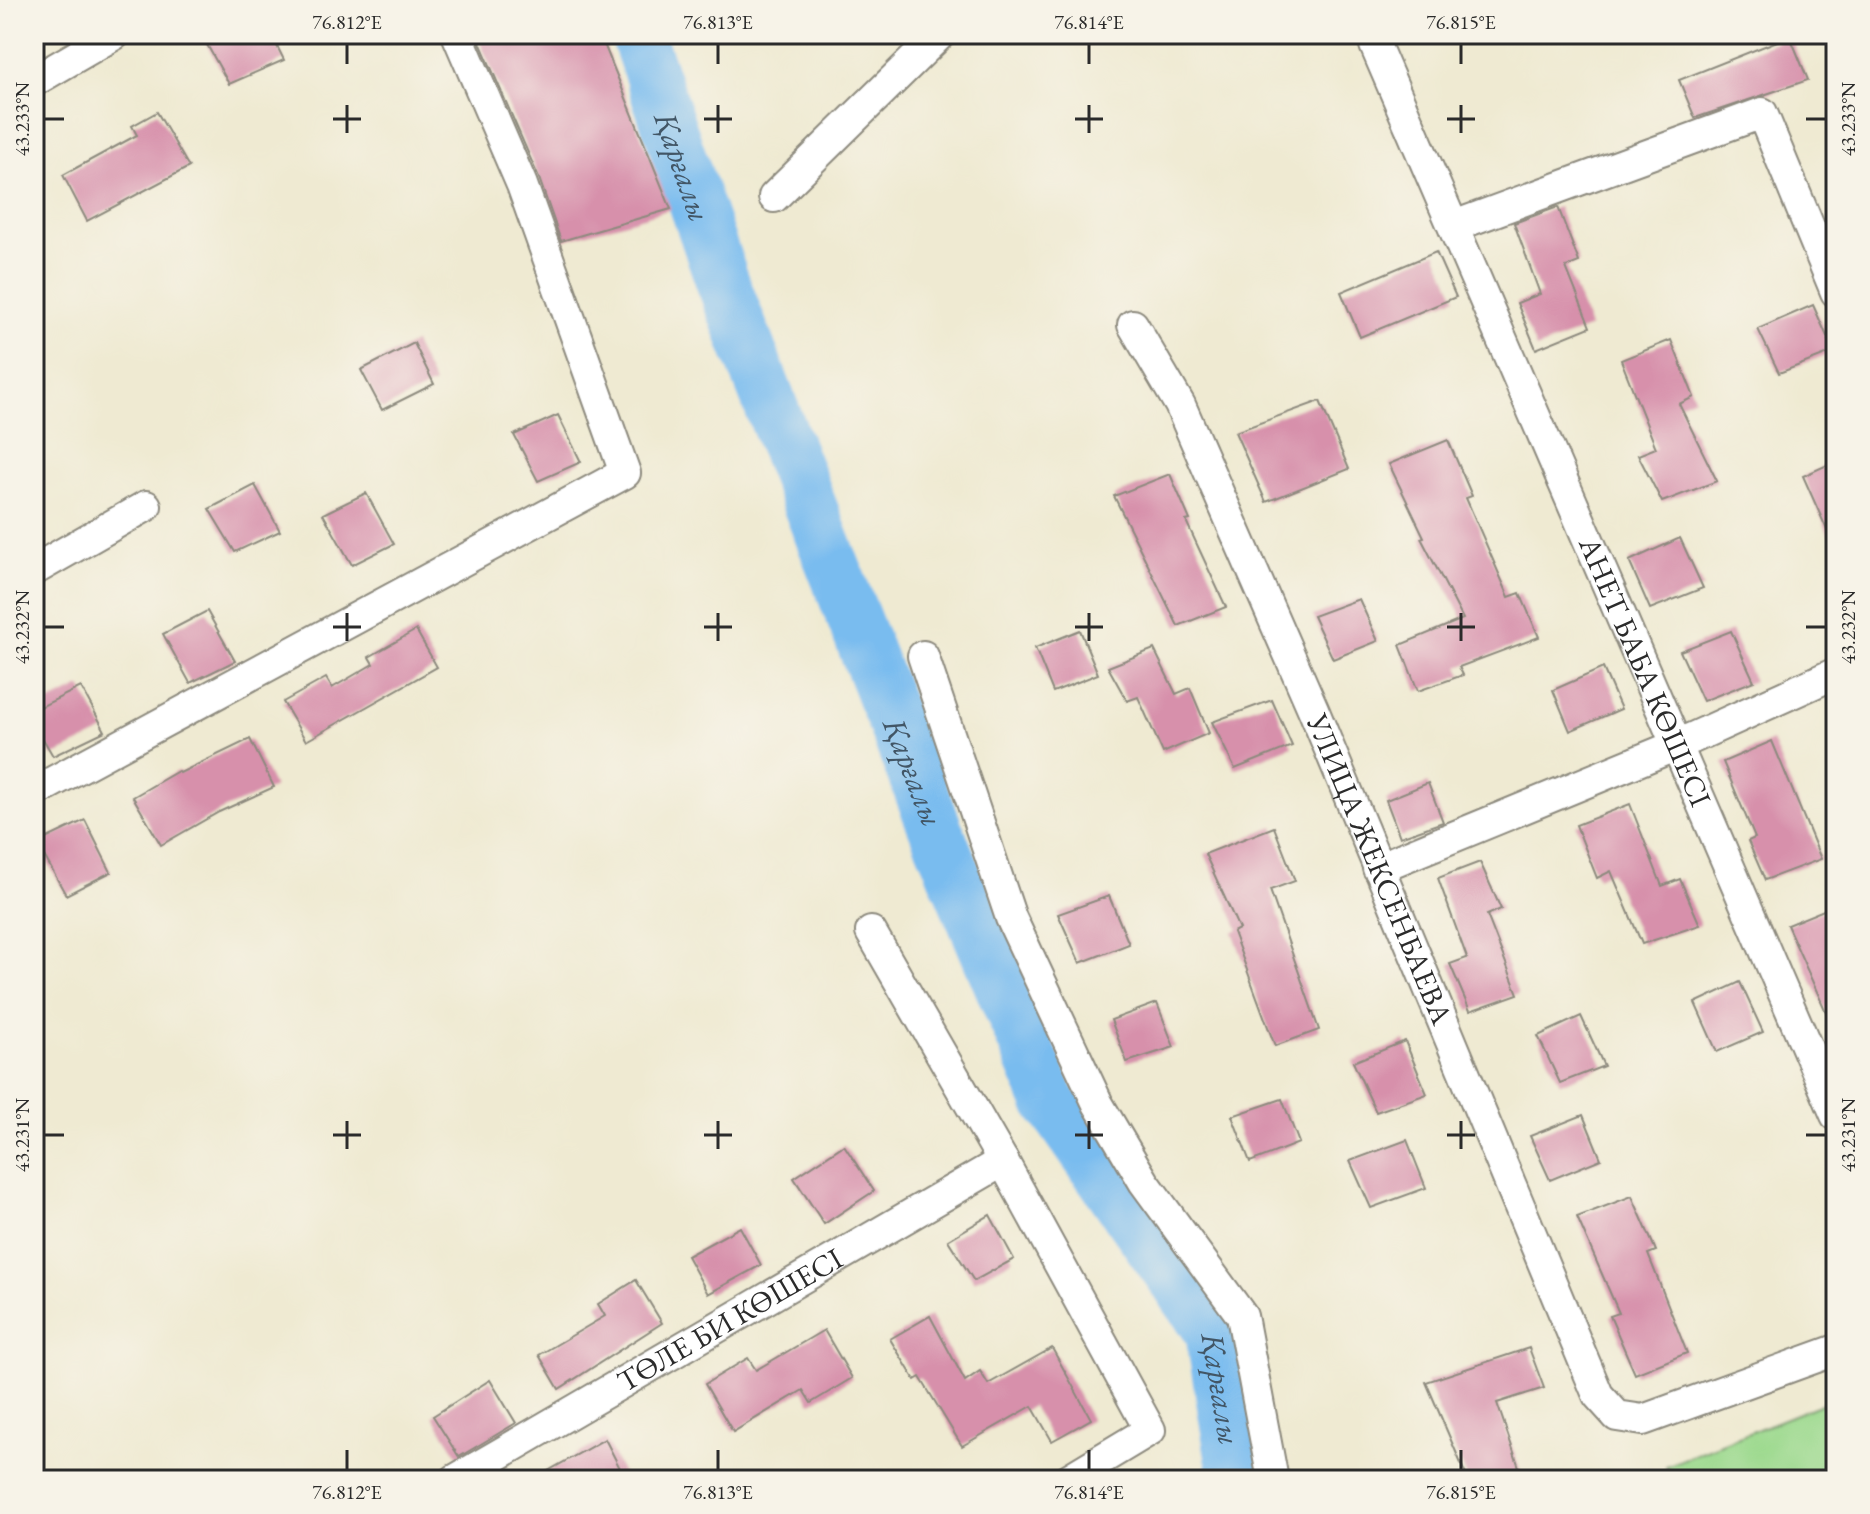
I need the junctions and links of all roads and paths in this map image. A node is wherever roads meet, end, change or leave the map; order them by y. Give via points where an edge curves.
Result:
1 (115, 34) edge
2 (457, 34) edge
3 (940, 34) edge
4 (1379, 34) edge
5 (34, 81) edge
6 (774, 197) dead end
7 (1454, 226) junction
8 (1836, 292) edge
9 (1133, 325) dead end
10 (146, 506) dead end
11 (34, 570) edge
12 (923, 656) dead end
13 (1836, 673) edge
14 (1677, 745) junction
15 (34, 792) edge
16 (1378, 868) junction
17 (871, 932) dead end
18 (1836, 1115) edge
19 (1003, 1161) junction
20 (1836, 1350) edge
21 (455, 1480) edge
22 (1068, 1480) edge
23 (1273, 1480) edge

1 - 5 street
2 - 15 street via 522,185 625,473
3 - 6 street
4 - 7 street, АНЕТ БАБА КӨШЕСІ via 1375,45
7 - 8 street via 1762,113
7 - 14 street, АНЕТ БАБА КӨШЕСІ
9 - 16 street, УЛИЦА ЖЕКСЕНБАЕВА via 1180,405
10 - 11 street
12 - 23 street via 1011,918 1098,1104 1144,1182 1242,1316
13 - 14 street
14 - 16 street
14 - 18 street, АНЕТ БАБА КӨШЕСІ
16 - 20 street, УЛИЦА ЖЕКСЕНБАЕВА via 1598,1395 1617,1416 1643,1420
17 - 19 street
19 - 21 street, ТӨЛЕ БИ КӨШЕСІ
19 - 22 street via 1150,1430

